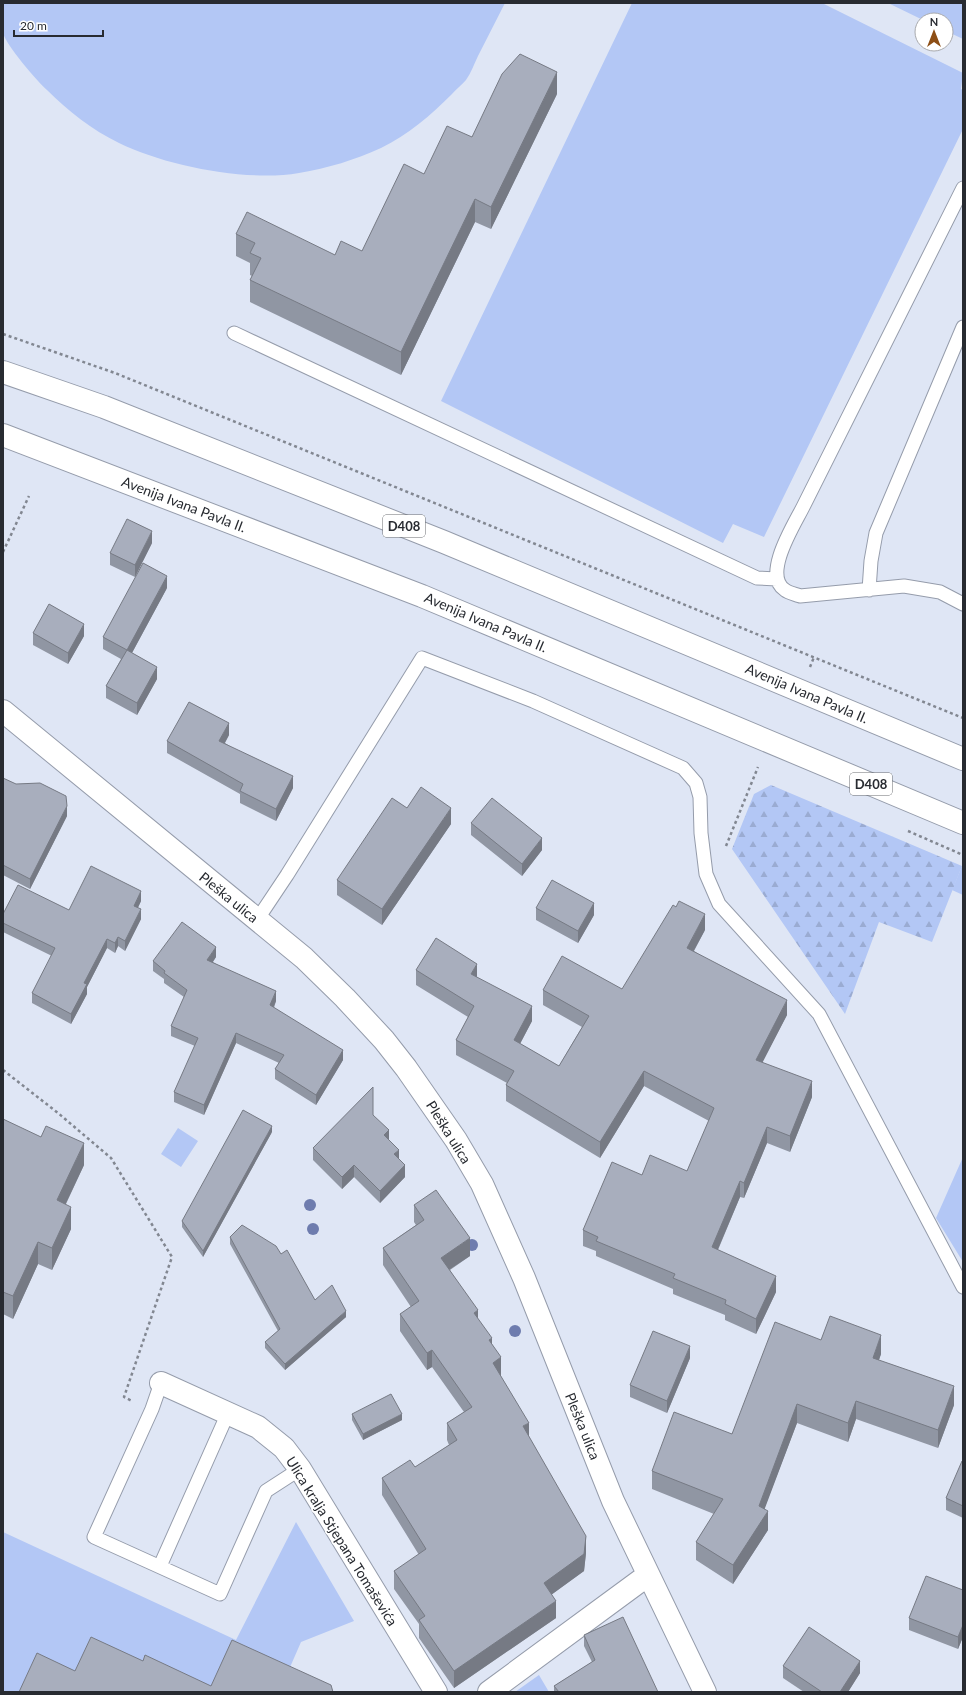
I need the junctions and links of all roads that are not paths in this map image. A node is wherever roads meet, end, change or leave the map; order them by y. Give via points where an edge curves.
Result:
1 (963, 188) edge
2 (963, 327) edge
3 (234, 333) dead end
4 (3, 372) edge
5 (3, 435) edge
6 (777, 579) junction
7 (869, 590) junction
8 (963, 604) edge
9 (3, 711) edge
10 (963, 758) edge
11 (963, 823) edge
12 (257, 920) junction
13 (963, 1286) edge
14 (161, 1384) joint
15 (228, 1413) junction
16 (300, 1469) junction
17 (160, 1566) junction
18 (648, 1575) junction
19 (436, 1692) edge
20 (489, 1692) edge
21 (705, 1692) edge

1 - 6 lane via 782,550 776,570
2 - 7 lane via 876,533
3 - 6 lane via 757,578
4 - 10 main road, Avenija Ivana Pavla II. / D408 via 104,407 444,542
5 - 11 main road, Avenija Ivana Pavla II. / D408 via 422,596
6 - 7 lane via 784,590 800,596
7 - 8 lane via 904,586 940,592
9 - 12 main road, Pleška ulica
12 - 13 lane via 422,658 533,701 683,768 696,783 700,797 706,874 719,904 819,1014
12 - 18 main road, Pleška ulica via 304,958 384,1040 424,1092 456,1140 482,1184 524,1278 614,1501
14 - 15 main road, Ulica kralja Stjepana Tomaševića
14 - 17 lane via 94,1537
15 - 16 main road, Ulica kralja Stjepana Tomaševića via 258,1427 284,1448
15 - 17 lane
16 - 17 lane via 266,1491 220,1594
16 - 19 main road, Ulica kralja Stjepana Tomaševića
18 - 20 main road
18 - 21 main road, Pleška ulica

